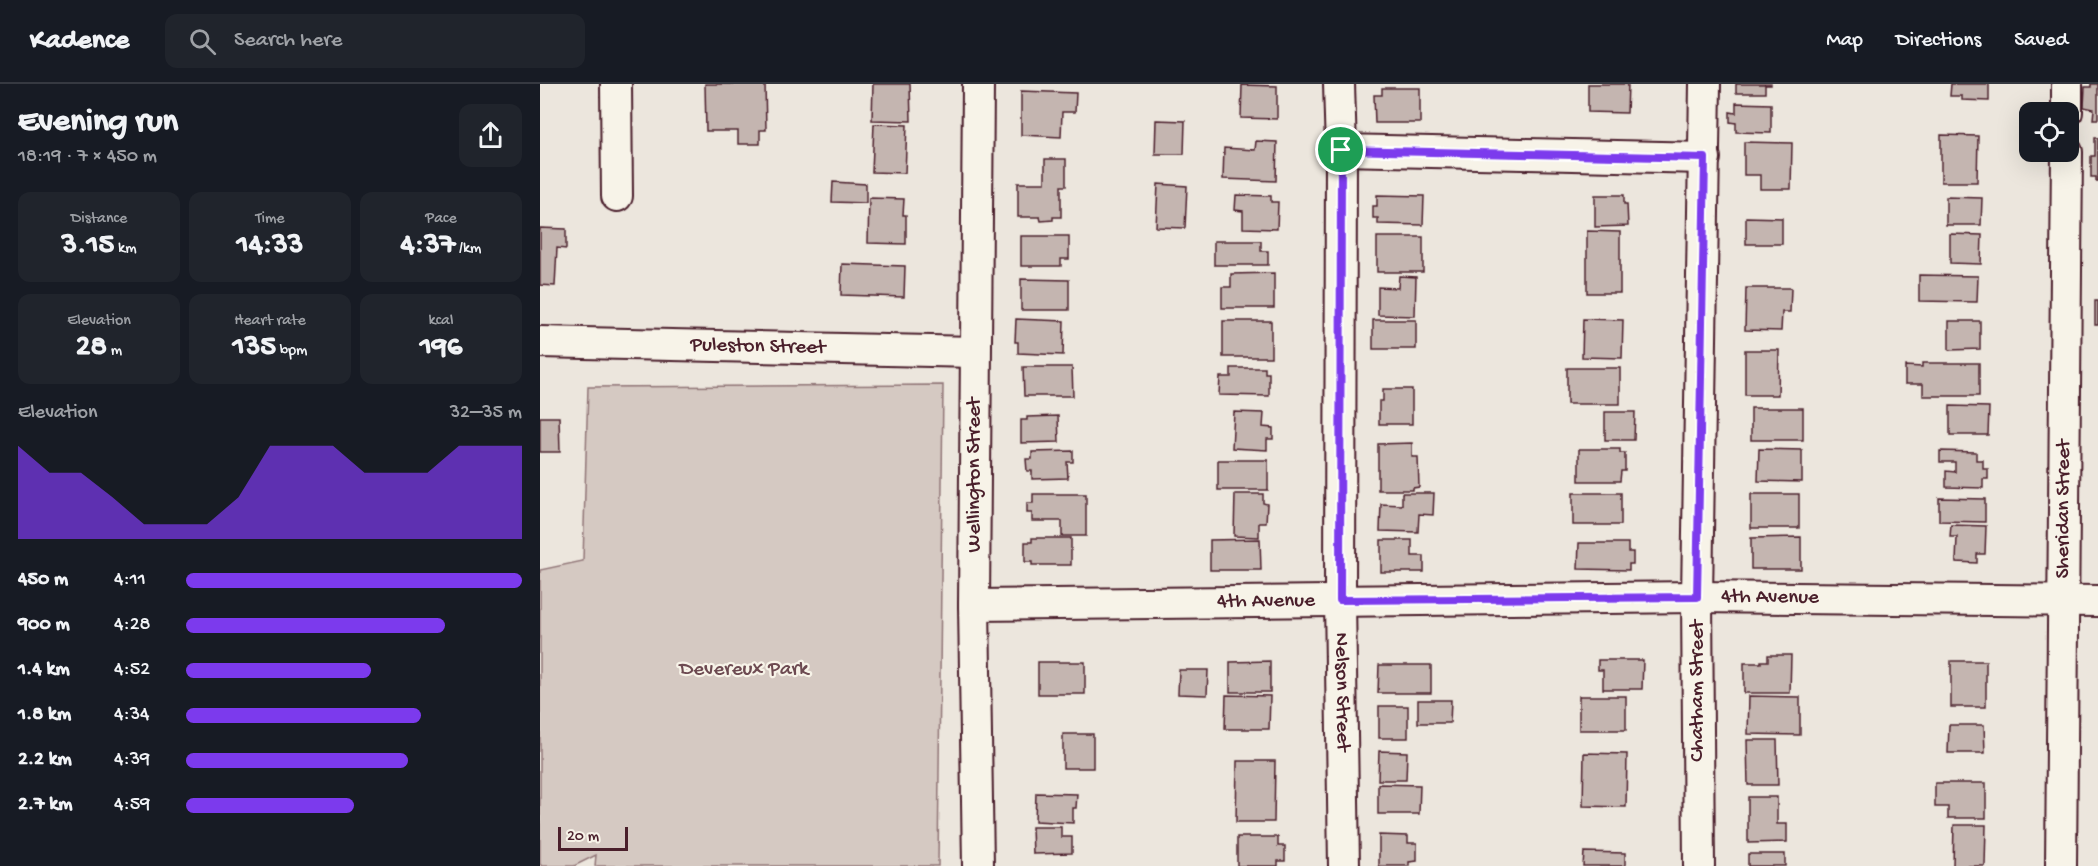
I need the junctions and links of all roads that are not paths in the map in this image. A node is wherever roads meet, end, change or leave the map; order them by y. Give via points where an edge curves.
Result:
1 (616, 84) edge
2 (978, 84) edge
3 (1339, 84) edge
4 (1705, 84) edge
5 (2067, 84) edge
6 (2067, 102) edge
7 (1341, 150) junction
8 (1705, 158) junction
9 (2067, 162) edge
10 (617, 196) dead end
11 (540, 342) edge
12 (975, 352) junction
13 (1697, 597) junction
14 (1340, 600) junction
15 (2064, 601) junction
16 (2098, 601) edge
17 (974, 605) junction
18 (978, 866) edge
19 (1344, 866) edge
20 (1699, 866) edge
21 (2061, 866) edge

1 - 10 street
2 - 12 street, Wellington Street
3 - 7 street, Nelson Street
4 - 8 street, Chatham Street
5 - 6 street
7 - 8 street
7 - 14 street, Nelson Street
8 - 13 street, Chatham Street
9 - 15 street, Sheridan Street
11 - 12 street, Puleston Street
12 - 17 street, Wellington Street
13 - 14 street, 4th Avenue
13 - 15 street, 4th Avenue
13 - 20 street, Chatham Street
14 - 17 street, 4th Avenue
14 - 19 street, Nelson Street
15 - 16 street, 4th Avenue
15 - 21 street, Sheridan Street
17 - 18 street, Wellington Street

